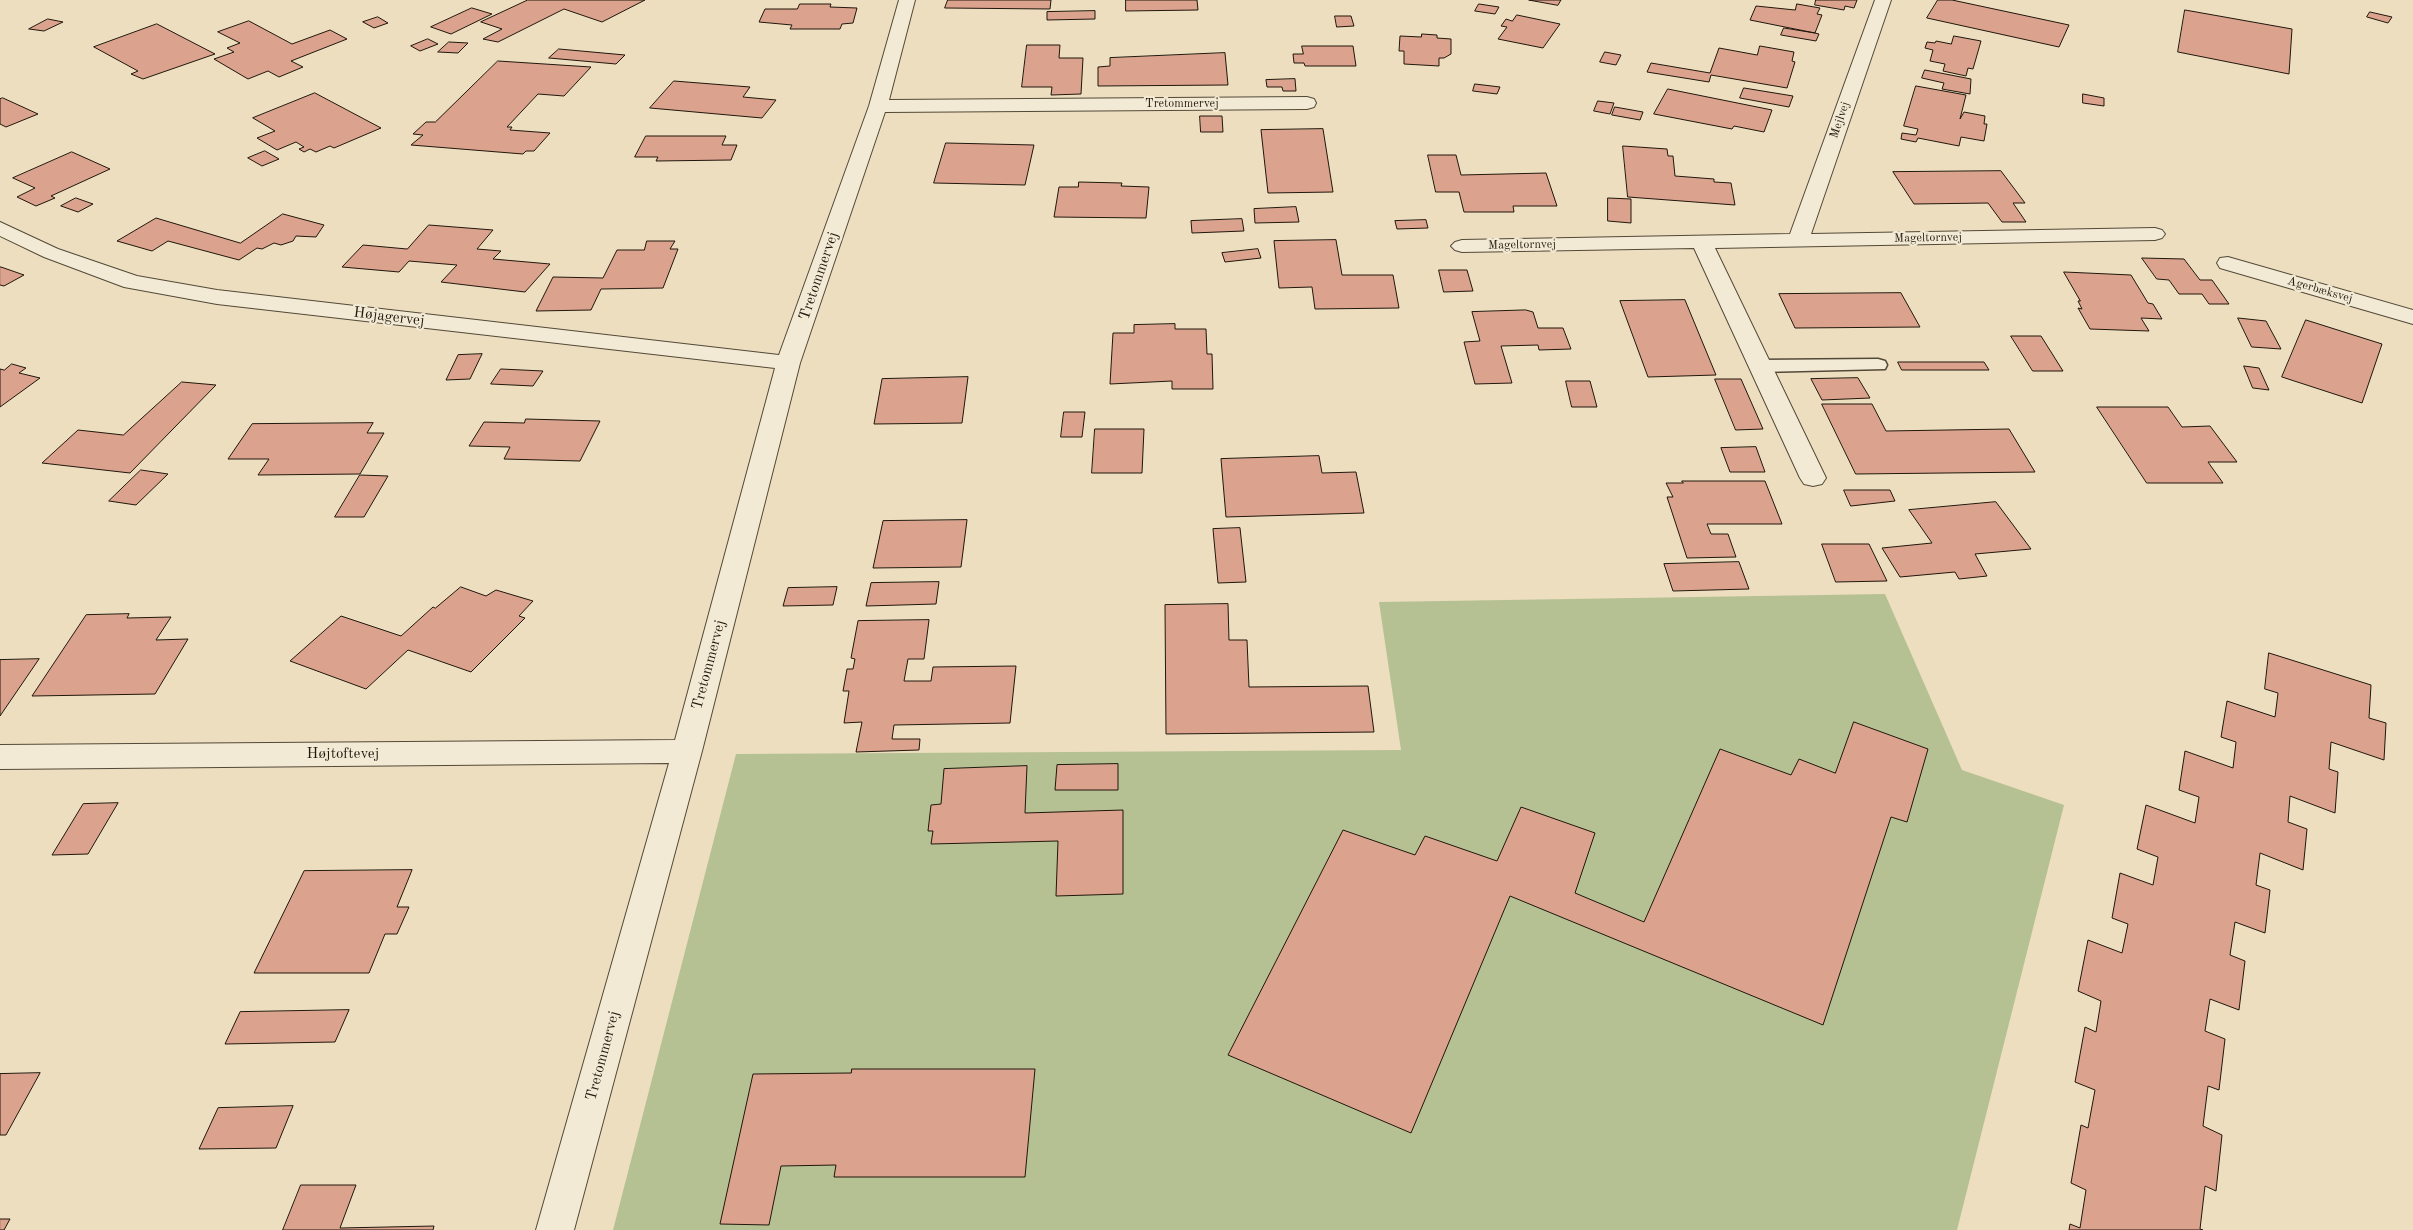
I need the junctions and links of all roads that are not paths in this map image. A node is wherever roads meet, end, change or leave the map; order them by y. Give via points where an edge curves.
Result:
1 (907, 0) edge
2 (1883, 0) edge
3 (1307, 103) dead end
4 (878, 106) junction
5 (0, 228) edge
6 (2155, 234) dead end
7 (1798, 240) junction
8 (1702, 242) junction
9 (1462, 246) dead end
10 (2228, 263) dead end
11 (2413, 316) edge
12 (788, 363) junction
13 (1878, 365) dead end
14 (1760, 366) junction
15 (1813, 478) dead end
16 (687, 751) junction
17 (0, 757) edge
18 (555, 1230) edge

1 - 4 street, Tretommervej
2 - 7 street, Mejlvej
3 - 4 street, Tretommervej
4 - 12 street, Tretommervej
5 - 12 street, Højagervej via 51,253 132,282 217,297
6 - 7 street, Mageltornvej
7 - 8 street, Mageltornvej
8 - 9 street, Mageltornvej
8 - 14 street
10 - 11 street, Agerbæksvej
12 - 16 street, Tretommervej
13 - 14 lane
14 - 15 street
16 - 17 street, Højtoftevej
16 - 18 street, Tretommervej

